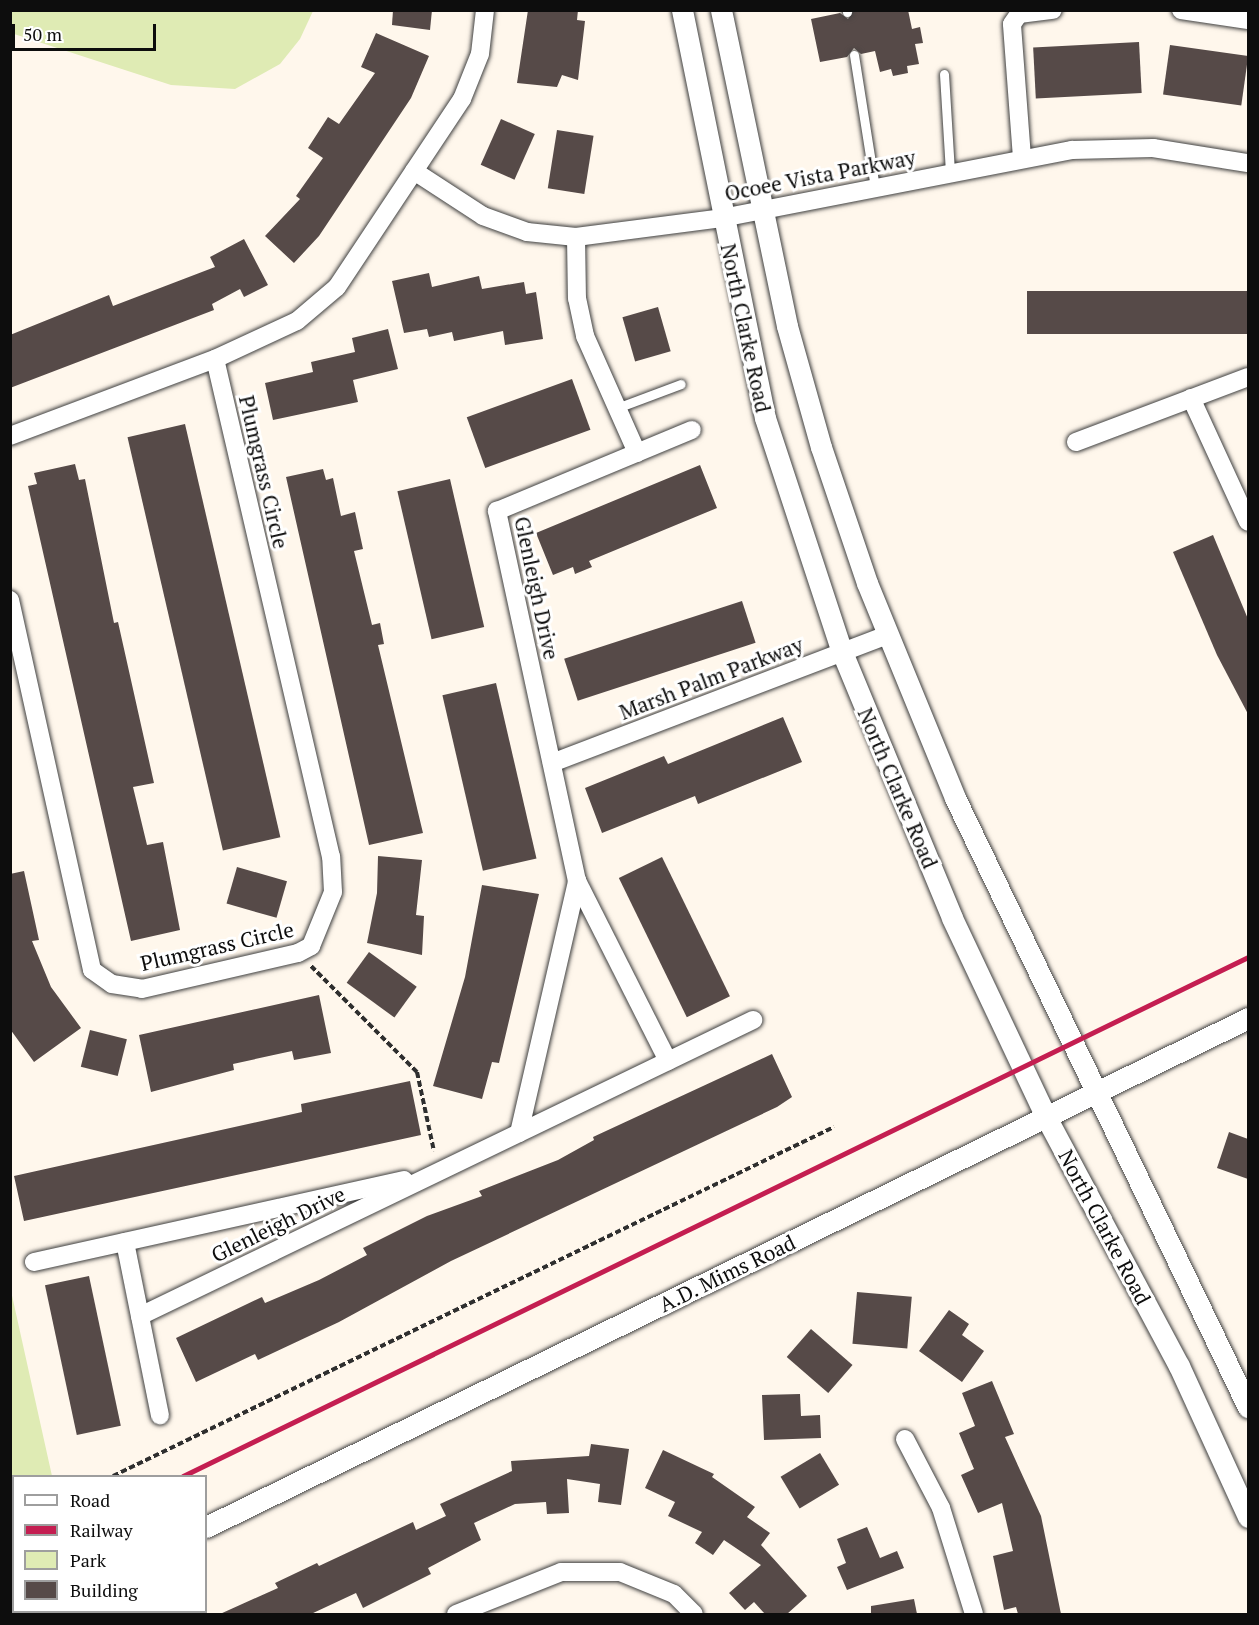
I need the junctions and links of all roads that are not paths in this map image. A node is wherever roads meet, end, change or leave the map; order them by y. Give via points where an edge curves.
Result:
1 (485, 10) edge
2 (682, 10) edge
3 (721, 10) edge
4 (1053, 10) edge
5 (1181, 10) edge
6 (1248, 20) edge
7 (854, 56) dead end
8 (944, 74) dead end
9 (1022, 158) junction
10 (1248, 163) edge
11 (414, 171) junction
12 (950, 172) junction
13 (875, 188) junction
14 (760, 211) junction
15 (722, 218) junction
16 (576, 237) junction
17 (215, 359) junction
18 (1248, 377) edge
19 (681, 384) dead end
20 (1191, 398) junction
21 (617, 408) junction
22 (692, 430) dead end
23 (10, 436) edge
24 (1076, 442) dead end
25 (637, 453) junction
26 (1248, 522) edge
27 (10, 600) edge
28 (887, 635) junction
29 (842, 652) junction
30 (552, 763) junction
31 (578, 881) junction
32 (1248, 1018) edge
33 (753, 1020) dead end
34 (668, 1061) junction
35 (1098, 1091) junction
36 (1046, 1117) junction
37 (519, 1133) junction
38 (435, 1173) junction
39 (125, 1242) junction
40 (34, 1262) dead end
41 (140, 1316) junction
42 (1248, 1407) edge
43 (159, 1415) dead end
44 (905, 1439) dead end
45 (1248, 1517) edge
46 (207, 1527) edge
47 (456, 1614) edge
48 (694, 1614) edge
49 (974, 1614) edge

1 - 11 street via 480,54 462,99
2 - 15 street, North Clarke Road
3 - 14 street, North Clarke Road
4 - 9 street via 1019,14 1012,24
5 - 6 street
7 - 13 lane
8 - 12 lane
9 - 10 street, Ocoee Vista Parkway via 1072,150 1153,148
9 - 12 street, Ocoee Vista Parkway
11 - 16 street, Ocoee Vista Parkway via 483,216 526,232
11 - 17 street via 337,287 297,321
12 - 13 street, Ocoee Vista Parkway
13 - 14 street, Ocoee Vista Parkway
14 - 15 street, Ocoee Vista Parkway
14 - 28 street, North Clarke Road via 821,447
15 - 16 street, Ocoee Vista Parkway
15 - 29 street, North Clarke Road via 765,417
16 - 21 street via 577,298 585,336
17 - 23 street
17 - 27 street, Plumgrass Circle via 331,857 333,892 311,946 298,953 142,989 112,984 92,970
18 - 20 street
19 - 21 lane
20 - 24 street
20 - 26 street
21 - 25 street
22 - 25 street, Glenleigh Drive
25 - 30 street, Glenleigh Drive via 497,511
28 - 29 street, Marsh Palm Parkway
28 - 35 street, North Clarke Road via 955,798
29 - 30 street, Marsh Palm Parkway
29 - 36 street, North Clarke Road via 952,918
30 - 31 street, Glenleigh Drive
31 - 34 street, Glenleigh Drive
31 - 37 street, Glenleigh Drive
32 - 35 street, A.D. Mims Road
33 - 34 street, Glenleigh Drive
34 - 37 street, Glenleigh Drive
35 - 36 street, A.D. Mims Road
35 - 42 street, North Clarke Road
36 - 45 street, North Clarke Road via 1179,1366
36 - 46 street, A.D. Mims Road
37 - 38 street, Glenleigh Drive
38 - 39 street, Glenleigh Drive
38 - 41 street, Glenleigh Drive
39 - 40 street, Glenleigh Drive
39 - 41 street
41 - 43 street
44 - 49 street via 941,1508
47 - 48 street via 561,1572 620,1572 674,1594

